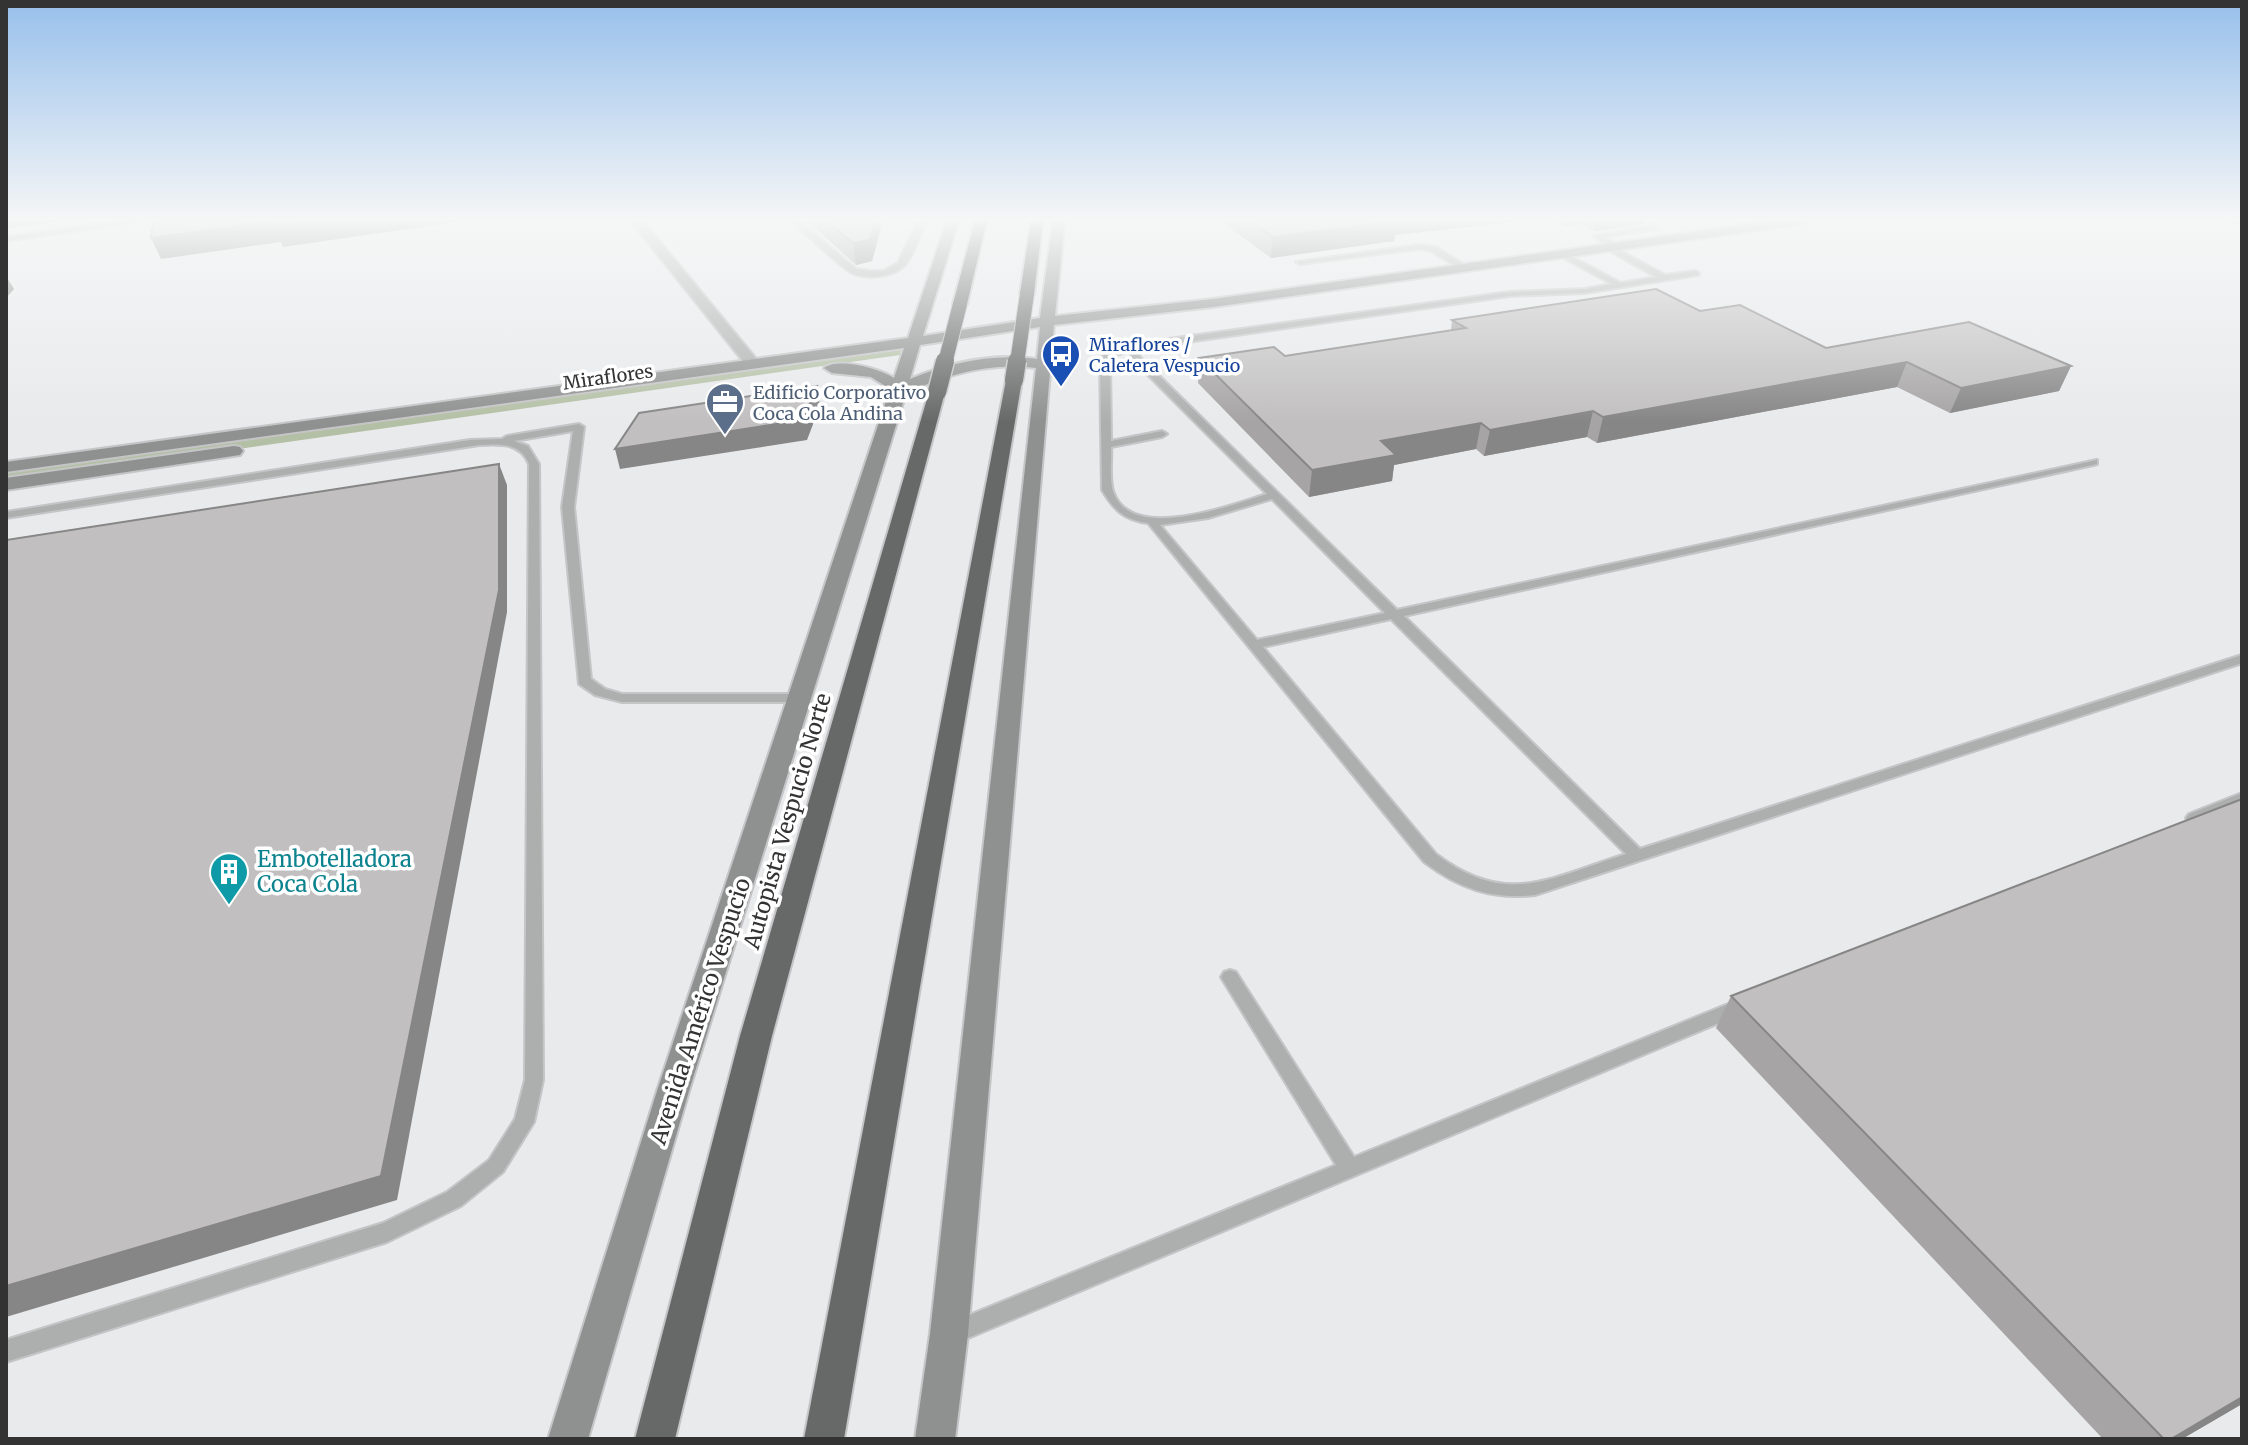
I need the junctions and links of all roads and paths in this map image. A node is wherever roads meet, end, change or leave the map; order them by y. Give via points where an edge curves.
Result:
1 (691, 287) edge
2 (932, 287) edge
3 (964, 287) edge
4 (1041, 287) edge
5 (1047, 287) edge
6 (1325, 287) edge
7 (1604, 287) edge
8 (1213, 303) junction
9 (1129, 311) junction
10 (1042, 313) junction
11 (923, 318) junction
12 (1133, 347) junction
13 (914, 349) junction
14 (845, 352) junction
15 (752, 363) junction
16 (1044, 364) junction
17 (832, 368) junction
18 (901, 389) junction
19 (1162, 434) dead end
20 (494, 441) junction
21 (1106, 445) junction
22 (2093, 462) dead end
23 (6, 467) edge
24 (6, 484) edge
25 (1274, 495) junction
26 (6, 515) edge
27 (1153, 523) junction
28 (1393, 614) junction
29 (1254, 645) junction
30 (2242, 659) edge
31 (800, 698) junction
32 (2242, 798) edge
33 (2183, 823) edge
34 (1638, 856) junction
35 (1230, 977) dead end
36 (1759, 998) edge
37 (1349, 1168) junction
38 (949, 1334) junction
39 (6, 1351) edge
40 (568, 1439) edge
41 (655, 1439) edge
42 (824, 1439) edge
43 (935, 1439) edge

1 - 15 street
2 - 11 main road, Avenida Américo Vespucio
3 - 41 highway, Autopista Vespucio Norte, bridge via 756,1036
4 - 10 highway
5 - 10 main road
6 - 8 main road, Miraflores
7 - 12 lane via 1510,294
8 - 9 main road, Miraflores
8 - 10 main road, Miraflores
9 - 10 main road, Miraflores
9 - 10 main road via 1083,308
10 - 11 main road
10 - 13 main road, Miraflores
10 - 16 main road
10 - 42 highway, bridge via 1014,380
11 - 13 main road, Avenida Américo Vespucio
11 - 14 main road
12 - 21 lane via 1105,360
12 - 25 lane via 1136,358
13 - 14 main road, Miraflores
13 - 17 main road, Miraflores
13 - 18 main road, Avenida Américo Vespucio
14 - 15 main road, Miraflores
15 - 23 main road, Miraflores
16 - 18 main road via 1007,362 953,369
16 - 38 main road
17 - 18 main road via 875,373
17 - 24 main road, Miraflores
18 - 31 main road, Avenida Américo Vespucio
19 - 21 lane
20 - 26 lane
20 - 31 lane via 579,427 568,507 584,681 622,698
20 - 39 lane via 527,449 534,464 534,1080 524,1122 496,1166 454,1199 387,1232
21 - 27 lane via 1110,499 1121,510
22 - 28 lane
25 - 27 lane
25 - 28 lane
27 - 29 lane
28 - 29 lane
28 - 34 lane
29 - 34 lane via 1430,858 1468,884 1511,893
30 - 34 lane
31 - 40 main road, Avenida Américo Vespucio
32 - 33 lane
35 - 37 lane
36 - 37 lane
37 - 38 lane
38 - 43 main road

